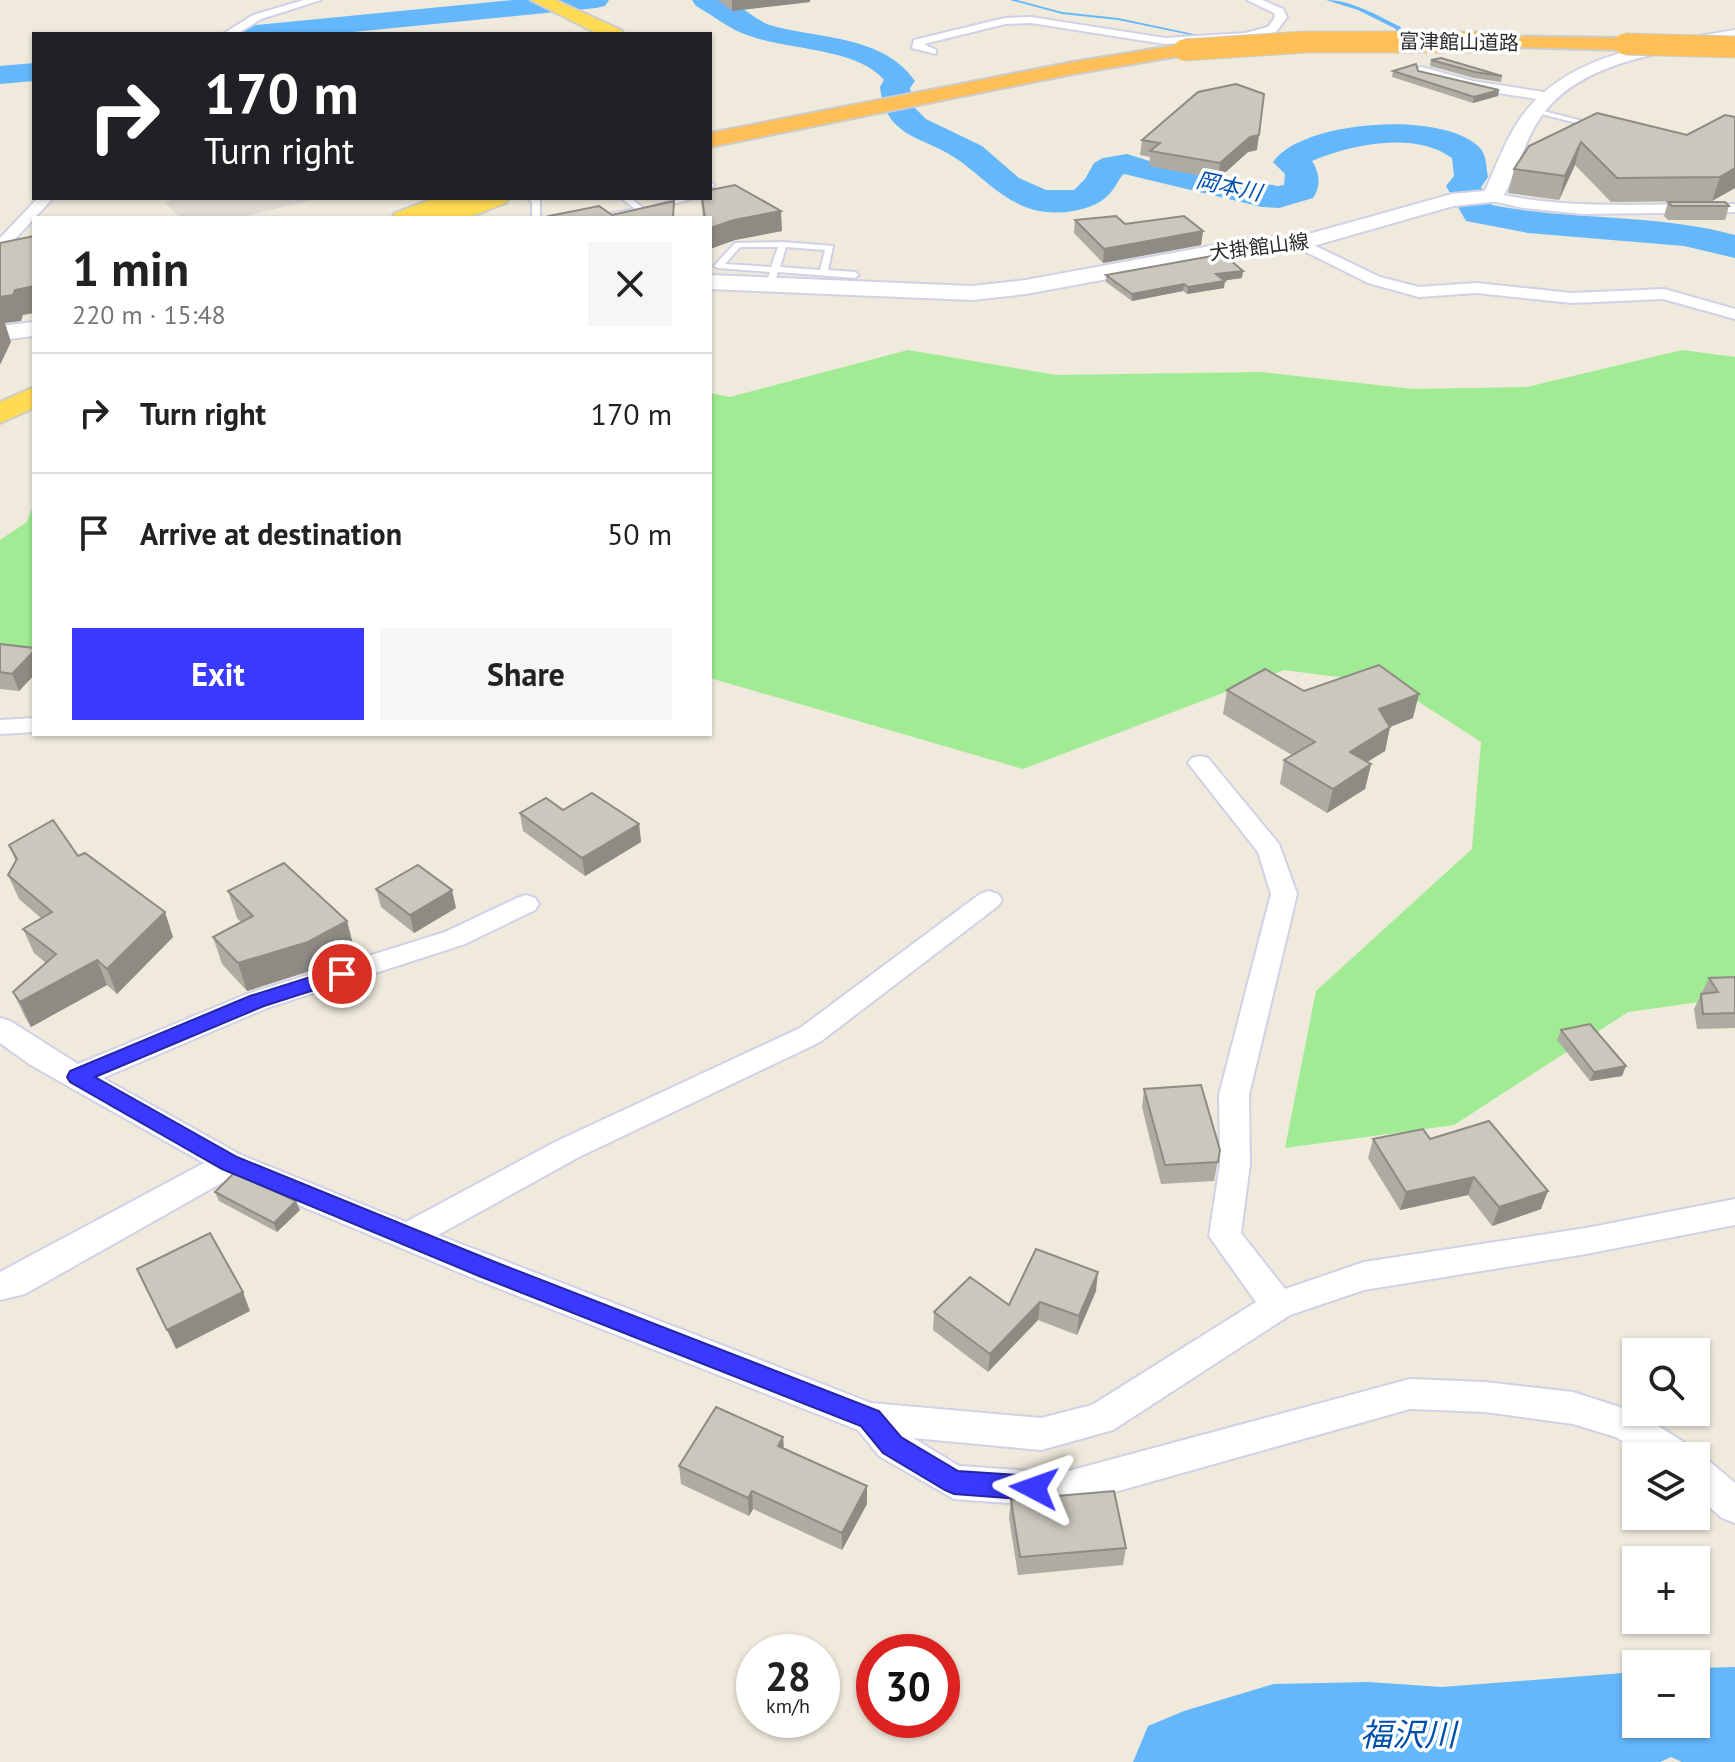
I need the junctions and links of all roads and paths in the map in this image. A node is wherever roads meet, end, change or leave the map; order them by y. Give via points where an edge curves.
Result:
1 (316, 0) edge
2 (540, 0) edge
3 (1252, 0) edge
4 (234, 30) edge
5 (610, 32) edge
6 (1735, 35) edge
7 (1185, 46) junction
8 (1735, 47) edge
9 (932, 52) dead end
10 (1422, 71) edge
11 (1550, 97) junction
12 (847, 108) junction
13 (1535, 111) junction
14 (1605, 128) edge
15 (712, 133) edge
16 (712, 140) edge
17 (1489, 197) junction
18 (44, 200) edge
19 (453, 200) edge
20 (492, 200) edge
21 (628, 200) edge
22 (683, 200) edge
23 (1735, 208) edge
24 (642, 210) junction
25 (409, 216) edge
26 (449, 216) edge
27 (604, 216) edge
28 (1299, 243) junction
29 (783, 244) junction
30 (0, 247) edge
31 (823, 273) junction
32 (855, 275) dead end
33 (773, 277) junction
34 (712, 282) edge
35 (1735, 314) edge
36 (32, 329) edge
37 (0, 333) edge
38 (32, 374) edge
39 (0, 389) edge
40 (32, 397) edge
41 (0, 414) edge
42 (32, 725) edge
43 (0, 727) edge
44 (1200, 763) dead end
45 (989, 900) dead end
46 (526, 904) dead end
47 (0, 1028) edge
48 (77, 1077) junction
49 (230, 1163) junction
50 (1735, 1212) edge
51 (409, 1235) junction
52 (0, 1286) edge
53 (1278, 1305) junction
54 (870, 1419) junction
55 (1654, 1442) edge
56 (1710, 1485) edge
57 (1735, 1506) edge

1 - 4 street via 257,17
2 - 5 highway
3 - 7 street via 1279,11 1272,30
6 - 11 main road via 1616,62 1586,73
7 - 8 highway, 富津館山道路, bridge via 1479,42
7 - 9 street via 1018,20 918,42 918,48
7 - 12 highway, 富津館山道路
10 - 11 street
11 - 13 main road
12 - 15 highway
12 - 16 highway
13 - 14 lane
13 - 17 main road
17 - 23 street via 1579,211
17 - 28 main road, 犬掛館山線 via 1452,200
18 - 30 street
19 - 25 highway
20 - 26 highway
21 - 24 lane
22 - 24 lane
24 - 27 lane
28 - 33 main road, 犬掛館山線 via 972,293
28 - 35 street via 1374,280 1419,292 1476,288 1572,298 1664,294
29 - 31 lane via 830,248
29 - 33 lane
29 - 33 lane via 738,245 718,266
31 - 32 lane
31 - 33 lane
33 - 34 main road, 犬掛館山線
36 - 37 main road
38 - 39 highway
40 - 41 highway
42 - 43 street
44 - 53 street via 1270,850 1284,894 1234,1095 1235,1164 1225,1236
45 - 51 street via 810,1035 568,1149
46 - 48 street via 455,938 257,1001
47 - 48 street
48 - 49 street
49 - 51 street
49 - 52 street via 13,1284
50 - 53 street via 1364,1276
51 - 54 street
53 - 54 street via 1101,1419 1041,1434
54 - 55 street via 892,1445 954,1482 1061,1490 1410,1394 1573,1408 1626,1424
56 - 57 street

